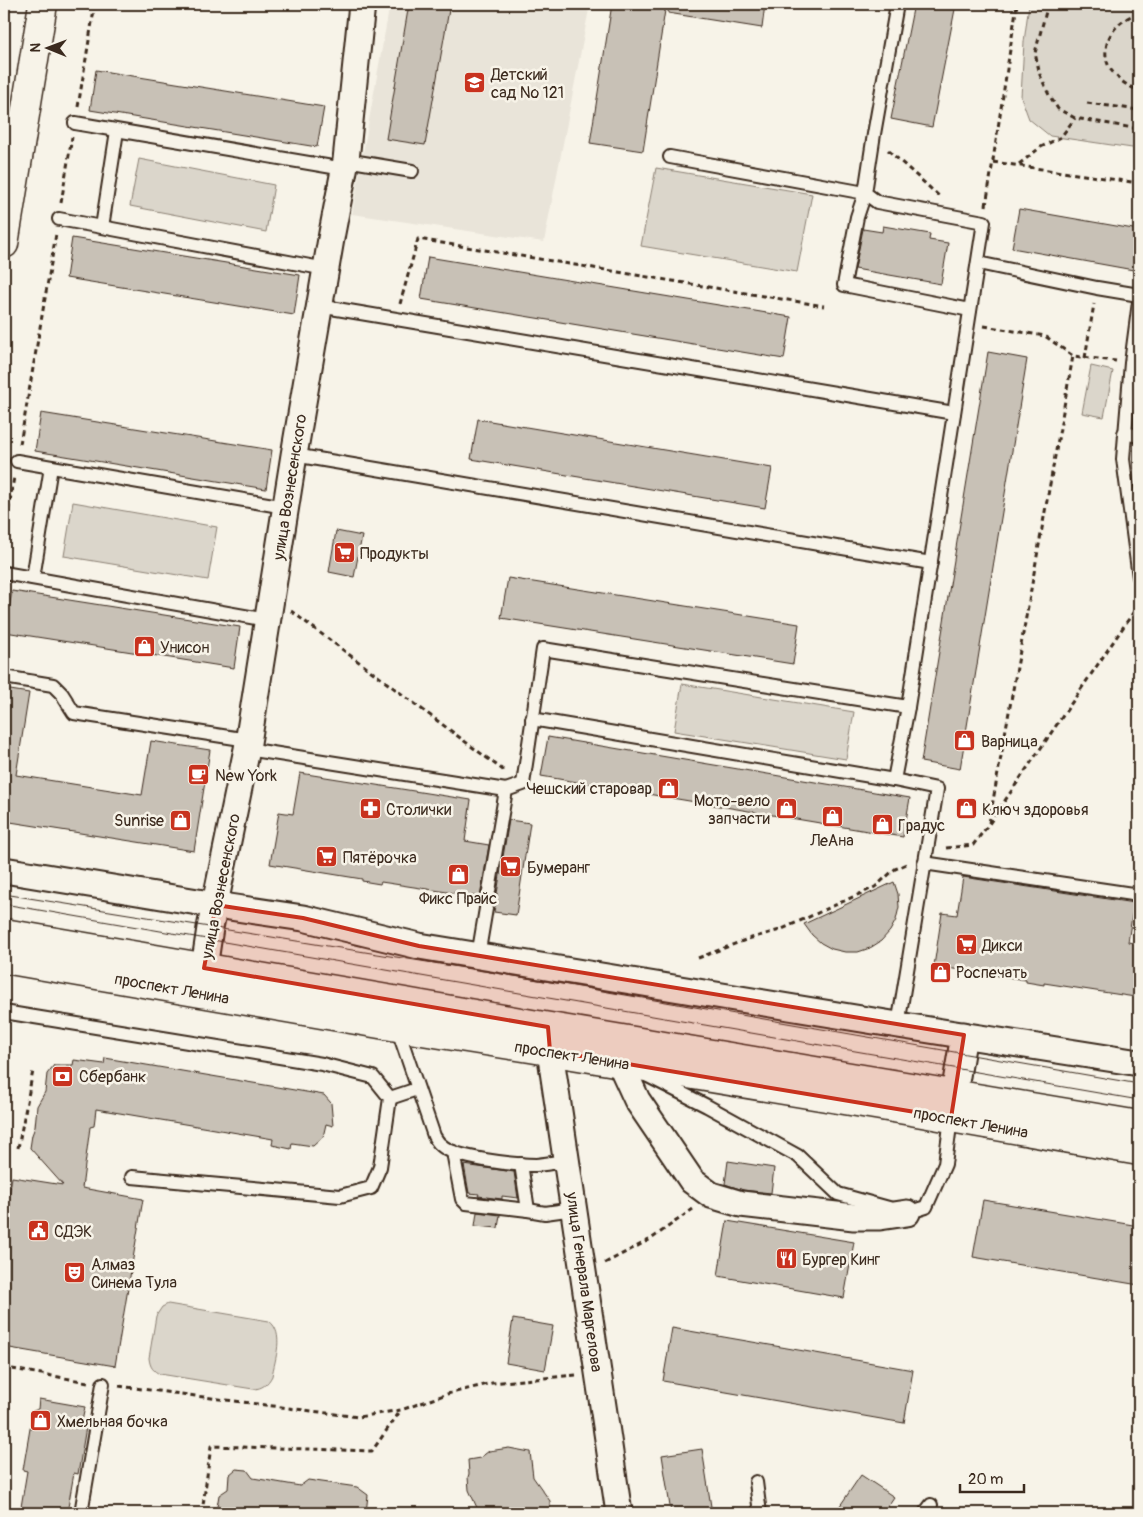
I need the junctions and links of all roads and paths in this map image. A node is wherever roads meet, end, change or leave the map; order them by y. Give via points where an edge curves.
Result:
1 (43, 4) edge
2 (96, 4) edge
3 (362, 4) edge
4 (897, 4) edge
5 (1017, 4) edge
6 (1048, 4) edge
7 (1139, 13) edge
8 (1139, 90) edge
9 (1087, 103) dead end
10 (1139, 110) edge
11 (1075, 118) junction
12 (75, 123) junction
13 (1139, 129) edge
14 (117, 130) junction
15 (884, 143) dead end
16 (670, 157) dead end
17 (993, 162) junction
18 (345, 165) junction
19 (1018, 165) junction
20 (412, 171) dead end
21 (1139, 183) edge
22 (865, 193) junction
23 (960, 217) junction
24 (59, 219) junction
25 (984, 222) junction
26 (102, 227) junction
27 (4, 244) edge
28 (978, 263) junction
29 (326, 269) junction
30 (1097, 288) junction
31 (1139, 295) edge
32 (1139, 302) edge
33 (319, 306) junction
34 (824, 306) dead end
35 (970, 310) junction
36 (396, 319) junction
37 (968, 323) junction
38 (1073, 356) junction
39 (1085, 358) junction
40 (1131, 363) junction
41 (954, 413) junction
42 (1124, 433) junction
43 (1139, 436) edge
44 (294, 455) junction
45 (17, 461) junction
46 (51, 467) junction
47 (285, 507) junction
48 (4, 537) edge
49 (931, 563) junction
50 (4, 573) edge
51 (1139, 577) edge
52 (33, 578) junction
53 (1139, 604) edge
54 (269, 608) junction
55 (4, 677) edge
56 (908, 707) junction
57 (532, 719) junction
58 (248, 745) junction
59 (894, 780) junction
60 (506, 790) junction
61 (989, 824) junction
62 (926, 857) junction
63 (4, 870) edge
64 (1139, 895) edge
65 (216, 905) junction
66 (4, 933) edge
67 (478, 956) junction
68 (698, 958) dead end
69 (4, 959) edge
70 (204, 968) junction
71 (4, 1012) edge
72 (898, 1025) junction
73 (397, 1027) junction
74 (964, 1035) junction
75 (549, 1039) junction
76 (620, 1063) junction
77 (1139, 1063) edge
78 (33, 1071) dead end
79 (418, 1090) junction
80 (390, 1098) junction
81 (953, 1106) junction
82 (1139, 1125) edge
83 (18, 1148) dead end
84 (1139, 1151) edge
85 (454, 1152) junction
86 (567, 1160) junction
87 (521, 1164) junction
88 (132, 1177) dead end
89 (711, 1195) junction
90 (574, 1209) junction
91 (528, 1210) junction
92 (907, 1213) junction
93 (597, 1267) dead end
94 (12, 1369) dead end
95 (584, 1374) dead end
96 (103, 1384) junction
97 (401, 1410) junction
98 (756, 1482) dead end
99 (81, 1513) edge
100 (202, 1513) edge
101 (619, 1513) edge
102 (760, 1513) edge

1 - 27 main road
2 - 12 path
3 - 18 street, улица Вознесенского
4 - 22 lane
5 - 17 path
6 - 11 path via 1036,53 1040,75 1058,109
7 - 8 path via 1125,19 1112,31 1106,55 1109,66 1124,84
9 - 10 path
11 - 13 path
11 - 19 path via 1061,138 1041,147
12 - 14 lane
12 - 24 path
14 - 18 lane
14 - 26 lane
15 - 23 path
16 - 22 lane
17 - 19 path
17 - 25 path
18 - 20 lane
18 - 29 street, улица Вознесенского
19 - 21 path
22 - 23 lane via 877,202
22 - 35 lane via 856,217 844,285
23 - 25 lane
24 - 26 lane
24 - 45 path
25 - 28 lane
26 - 29 lane
28 - 30 lane
28 - 35 lane
29 - 33 street, улица Вознесенского
30 - 31 lane
30 - 39 path
32 - 40 lane
33 - 36 lane
33 - 44 street, улица Вознесенского
34 - 36 path via 418,239
35 - 37 lane
36 - 41 lane
37 - 38 path via 1045,336
37 - 41 lane
38 - 39 path
38 - 61 path
39 - 40 path
40 - 42 lane
41 - 49 lane
42 - 43 lane
42 - 51 lane via 1123,459
44 - 47 street, улица Вознесенского
44 - 49 lane
45 - 46 lane
45 - 48 path
46 - 47 lane
46 - 52 lane
47 - 54 street, улица Вознесенского
49 - 56 lane
50 - 52 lane
52 - 54 lane
53 - 61 path
54 - 58 street, улица Вознесенского
54 - 60 path via 503,770
55 - 58 lane via 53,685 74,713
56 - 57 lane via 542,650
56 - 59 lane
57 - 59 lane
57 - 60 lane via 523,784
58 - 60 lane
58 - 65 street, улица Вознесенского
59 - 62 lane via 937,789
60 - 67 lane
61 - 62 path via 973,845
62 - 64 lane
62 - 68 path via 895,868 875,888 780,930
62 - 72 lane
63 - 65 street
65 - 67 street via 303,918 418,946
65 - 70 street, улица Вознесенского
66 - 70 main road, проспект Ленина
67 - 72 street
69 - 73 main road, проспект Ленина
70 - 75 main road, проспект Ленина
71 - 80 lane via 322,1064 373,1077
72 - 74 street
73 - 75 main road, проспект Ленина
73 - 79 lane
74 - 77 street
74 - 81 street
75 - 76 main road, проспект Ленина
75 - 81 main road, проспект Ленина
75 - 86 street, улица Генерала Маргелова
76 - 81 main road, проспект Ленина
76 - 89 street via 637,1100 692,1181
76 - 92 lane via 798,1156 838,1194
78 - 83 path
79 - 80 lane
79 - 85 lane via 434,1136 441,1146
80 - 88 lane via 380,1168 371,1188 340,1196
81 - 82 main road, проспект Ленина
81 - 84 main road, проспект Ленина
81 - 92 lane via 945,1164 926,1207
85 - 87 lane
85 - 91 lane via 462,1199 466,1203
86 - 87 lane
86 - 90 street, улица Генерала Маргелова
87 - 91 lane
89 - 92 street via 741,1204 854,1217
89 - 93 path via 651,1239
90 - 91 lane via 545,1213
90 - 101 street, улица Генерала Маргелова
94 - 96 path
95 - 97 path via 492,1383
96 - 97 path via 358,1416
96 - 99 lane
97 - 100 path via 372,1451 212,1446
98 - 102 lane

